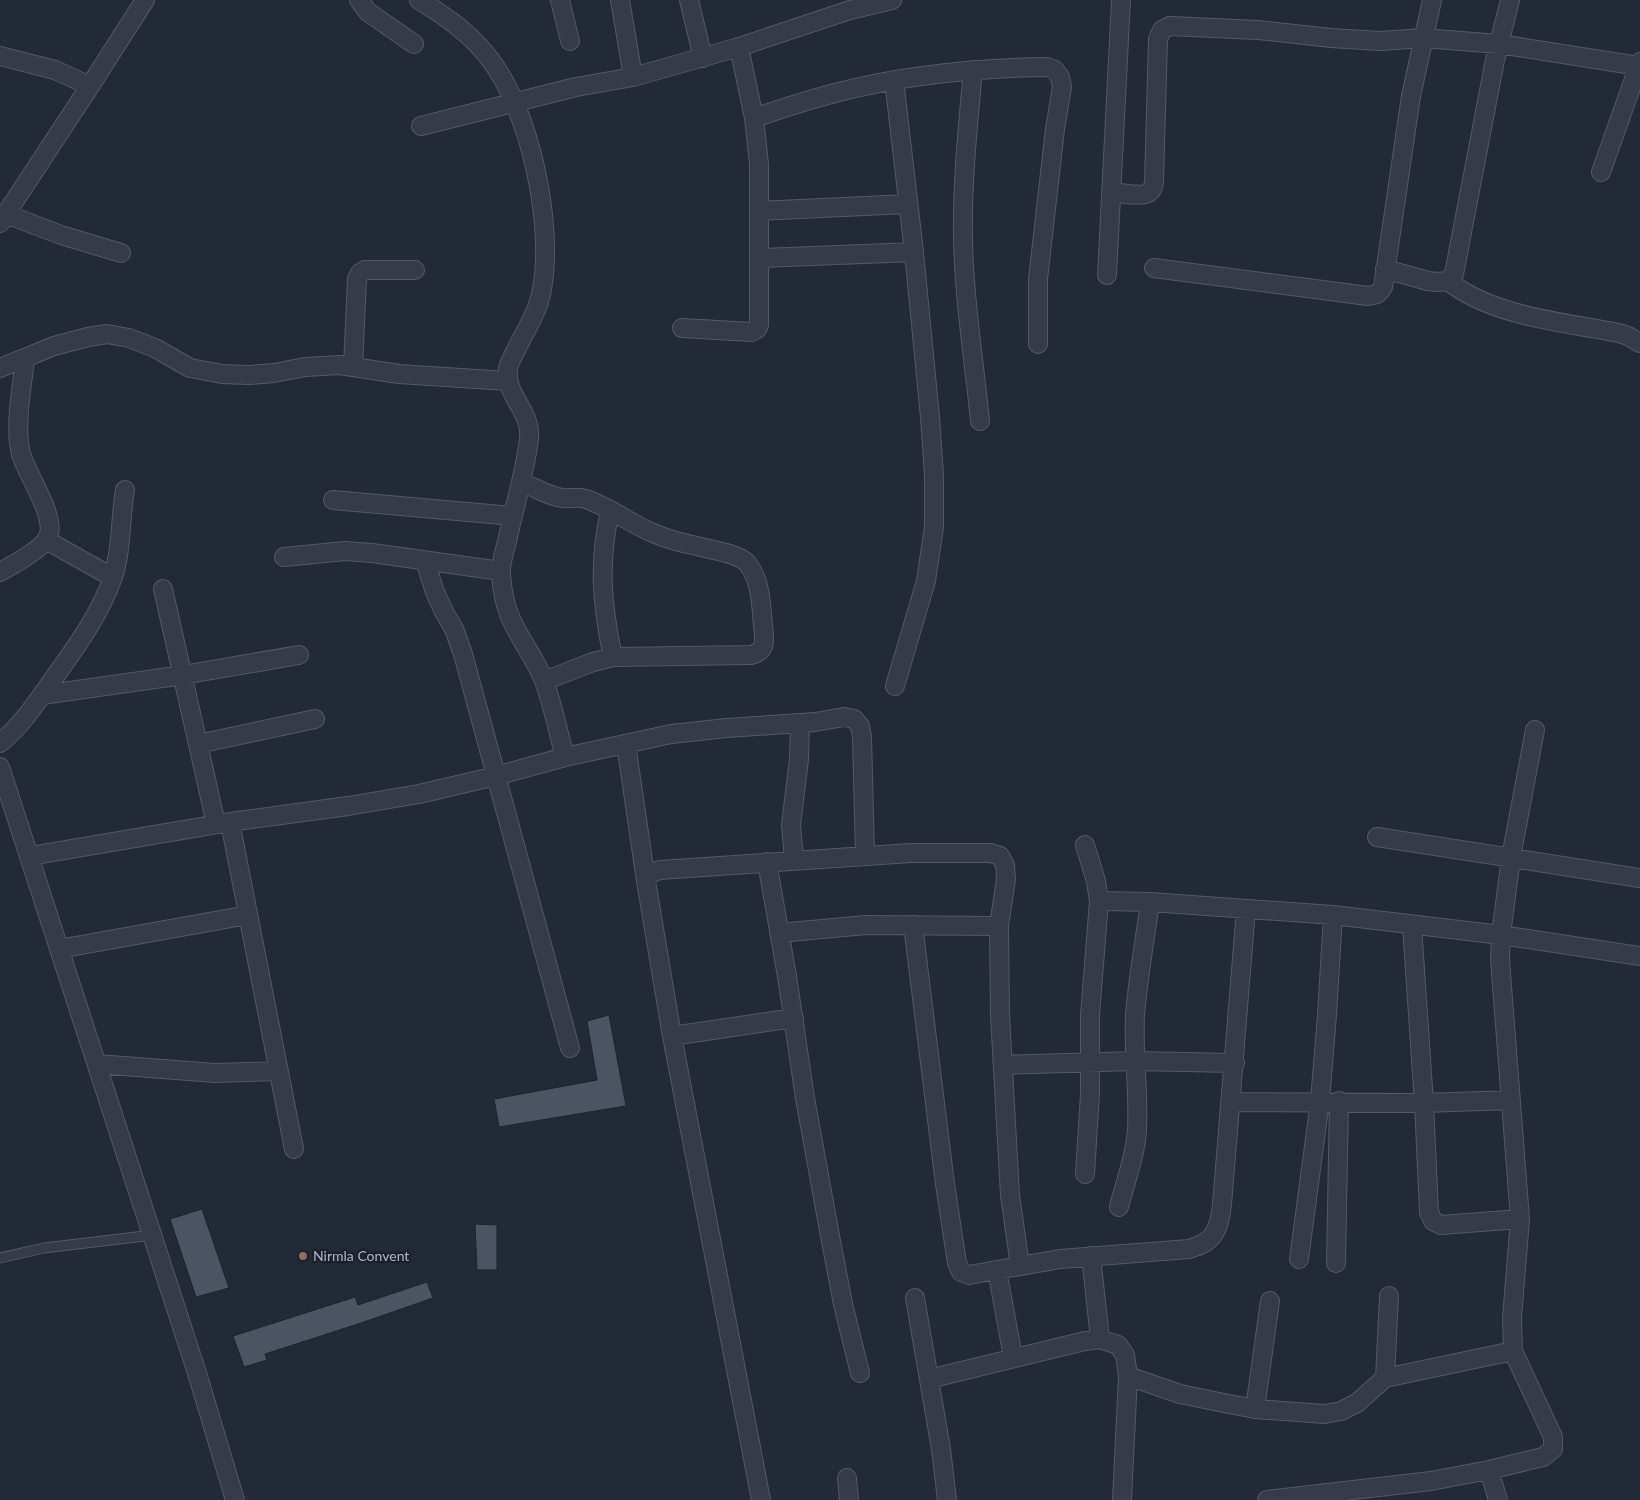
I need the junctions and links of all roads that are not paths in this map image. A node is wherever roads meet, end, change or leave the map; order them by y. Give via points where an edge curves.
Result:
1 (144, 0) edge
2 (359, 0) edge
3 (419, 0) edge
4 (560, 0) edge
5 (620, 0) edge
6 (689, 0) edge
7 (892, 0) edge
8 (1121, 0) edge
9 (1432, 0) edge
10 (1510, 0) edge
11 (849, 5) edge
12 (1423, 38) junction
13 (570, 40) dead end
14 (414, 44) dead end
15 (1499, 44) junction
16 (739, 47) junction
17 (0, 56) edge
18 (703, 58) junction
19 (1639, 64) edge
20 (973, 70) junction
21 (634, 77) junction
22 (894, 80) junction
23 (90, 86) junction
24 (515, 102) junction
25 (754, 118) junction
26 (421, 126) dead end
27 (1601, 172) dead end
28 (1111, 192) junction
29 (908, 204) junction
30 (759, 211) junction
31 (3, 219) edge
32 (914, 252) junction
33 (121, 253) dead end
34 (758, 258) junction
35 (1154, 268) dead end
36 (1385, 269) junction
37 (415, 270) dead end
38 (1107, 275) dead end
39 (1448, 281) junction
40 (682, 328) dead end
41 (1640, 343) edge
42 (1038, 344) dead end
43 (25, 359) junction
44 (353, 367) junction
45 (0, 368) edge
46 (507, 381) junction
47 (980, 421) dead end
48 (521, 482) junction
49 (125, 490) dead end
50 (333, 500) dead end
51 (610, 511) junction
52 (513, 516) junction
53 (46, 540) junction
54 (284, 557) dead end
55 (426, 561) junction
56 (501, 571) junction
57 (0, 572) edge
58 (112, 577) junction
59 (163, 589) dead end
60 (299, 656) dead end
61 (613, 658) junction
62 (183, 675) junction
63 (544, 681) junction
64 (895, 686) dead end
65 (42, 695) junction
66 (315, 719) dead end
67 (800, 724) junction
68 (1535, 730) dead end
69 (0, 744) edge
70 (198, 744) junction
71 (626, 744) junction
72 (565, 757) junction
73 (0, 767) edge
74 (496, 776) junction
75 (222, 823) junction
76 (1377, 837) dead end
77 (1085, 845) dead end
78 (30, 856) junction
79 (865, 856) junction
80 (1511, 857) junction
81 (794, 860) junction
82 (767, 862) junction
83 (1640, 878) edge
84 (646, 881) junction
85 (1099, 901) junction
86 (1150, 902) junction
87 (1246, 909) junction
88 (248, 915) junction
89 (1333, 915) junction
90 (913, 925) junction
91 (998, 926) junction
92 (1412, 926) junction
93 (779, 933) junction
94 (1501, 935) junction
95 (59, 949) junction
96 (1640, 956) edge
97 (794, 1018) junction
98 (672, 1036) junction
99 (570, 1048) dead end
100 (1134, 1061) junction
101 (1089, 1062) junction
102 (1235, 1063) junction
103 (97, 1064) junction
104 (1003, 1065) junction
105 (278, 1071) junction
106 (1510, 1100) junction
107 (1320, 1101) junction
108 (1339, 1101) junction
109 (1231, 1102) junction
110 (1424, 1103) junction
111 (294, 1149) dead end
112 (1085, 1174) dead end
113 (1119, 1207) dead end
114 (1520, 1220) junction
115 (153, 1235) junction
116 (1091, 1256) junction
117 (0, 1258) edge
118 (1299, 1259) dead end
119 (1336, 1263) dead end
120 (1020, 1266) junction
121 (997, 1270) junction
122 (1388, 1296) dead end
123 (915, 1298) dead end
124 (1270, 1301) dead end
125 (1100, 1339) junction
126 (1513, 1350) junction
127 (1014, 1357) junction
128 (860, 1373) dead end
129 (1128, 1376) junction
130 (1385, 1378) junction
131 (929, 1379) junction
132 (1255, 1409) junction
133 (1489, 1470) junction
134 (847, 1478) dead end
135 (1289, 1499) edge
136 (235, 1500) edge
137 (761, 1500) edge
138 (850, 1500) edge
139 (947, 1500) edge
140 (1122, 1500) edge
141 (1267, 1500) edge
142 (1498, 1500) edge

1 - 23 street
2 - 14 street via 368,12
3 - 24 street via 464,31 490,59
4 - 13 street
5 - 21 street
6 - 18 street
7 - 11 street
8 - 28 street
9 - 12 street
10 - 15 street
11 - 16 street
12 - 15 street
12 - 28 street via 1380,41 1170,26 1162,30 1158,39 1152,190 1141,195
12 - 36 street
15 - 19 street
15 - 39 street via 1454,274
16 - 18 street
16 - 25 street
17 - 23 street via 55,70
18 - 21 street
19 - 27 street
20 - 22 street
20 - 42 street via 1047,67 1060,77 1062,87 1038,279
20 - 47 street via 963,237
21 - 24 street
22 - 25 street via 834,93
22 - 29 street
23 - 31 street
24 - 26 street
24 - 46 street via 528,140 539,192 545,234 545,272 534,314 508,366
25 - 30 street via 759,164
28 - 38 street
29 - 30 street
29 - 32 street
30 - 34 street
31 - 33 street
32 - 34 street
32 - 64 street via 930,417 934,527 926,581
34 - 40 street via 757,329 746,332
35 - 36 street via 1368,296 1380,292
36 - 39 street via 1437,282
37 - 44 street via 365,270 360,273
39 - 41 street via 1479,301 1526,315 1619,333
43 - 44 street via 54,346 107,334 129,338 190,368 222,374 274,373 340,365
43 - 45 street
43 - 53 street via 18,436 21,454 48,516 50,529
44 - 46 street via 399,374
46 - 48 street via 528,422 529,436
48 - 51 street via 562,498 588,500
48 - 52 street
49 - 58 street via 119,554
50 - 52 street
51 - 61 street via 605,531 602,594
51 - 61 street via 653,533 736,556 745,562 758,586 764,641 759,653 751,655
52 - 56 street
53 - 57 street via 22,560
53 - 58 street
54 - 55 street via 345,551
55 - 56 street
55 - 74 street via 435,592 463,654
56 - 63 street via 509,614
58 - 65 street via 76,647
59 - 62 street
60 - 62 street
61 - 63 street via 576,667
62 - 65 street
62 - 70 street
63 - 72 street
65 - 69 street
66 - 70 street
67 - 71 street via 671,734
67 - 79 street via 844,717 854,719 860,726
67 - 81 street via 792,825
68 - 80 street
70 - 75 street
71 - 72 street
71 - 84 street
72 - 74 street
73 - 78 street
74 - 75 street via 357,805
74 - 99 street
75 - 78 street
75 - 88 street
76 - 80 street
77 - 85 street
78 - 95 street
79 - 81 street
79 - 91 street via 991,853 1000,856 1005,865 1006,879
80 - 83 street
80 - 94 street
81 - 82 street
82 - 84 street via 660,870 650,873
82 - 93 street
84 - 98 street
85 - 86 street
85 - 101 street
86 - 87 street
86 - 100 street via 1138,981
87 - 89 street
87 - 102 street
88 - 95 street
88 - 105 street
89 - 92 street
89 - 107 street
90 - 91 street
90 - 93 street via 866,924
90 - 121 street via 957,1263 961,1272 969,1276
91 - 104 street
92 - 94 street
92 - 110 street
93 - 97 street
94 - 96 street
94 - 106 street
95 - 103 street
97 - 98 street
97 - 128 street via 828,1226
98 - 137 street
100 - 101 street
100 - 102 street
100 - 113 street via 1137,1130
101 - 104 street
101 - 112 street via 1090,1112
102 - 109 street
103 - 105 street via 215,1073
103 - 115 street
104 - 120 street via 1010,1195
105 - 111 street
106 - 110 street
106 - 114 street
107 - 108 street
107 - 109 street
107 - 118 street
108 - 110 street
108 - 119 street
109 - 116 street via 1219,1222 1213,1236 1189,1249
110 - 114 street via 1429,1212 1433,1221 1441,1225
114 - 126 street via 1512,1318
115 - 117 lane via 44,1248
115 - 136 street
116 - 120 street
116 - 125 street
120 - 121 street
121 - 127 street
122 - 130 street
123 - 131 street
124 - 132 street
125 - 127 street
125 - 129 street via 1118,1345 1125,1355
126 - 130 street
126 - 133 street via 1553,1437 1553,1449 1543,1457
127 - 131 street
129 - 132 street via 1180,1394
129 - 140 street
130 - 132 street via 1357,1403 1341,1411 1324,1414
131 - 139 street via 942,1449
133 - 135 street via 1431,1481
133 - 142 street
134 - 138 street
135 - 141 street

